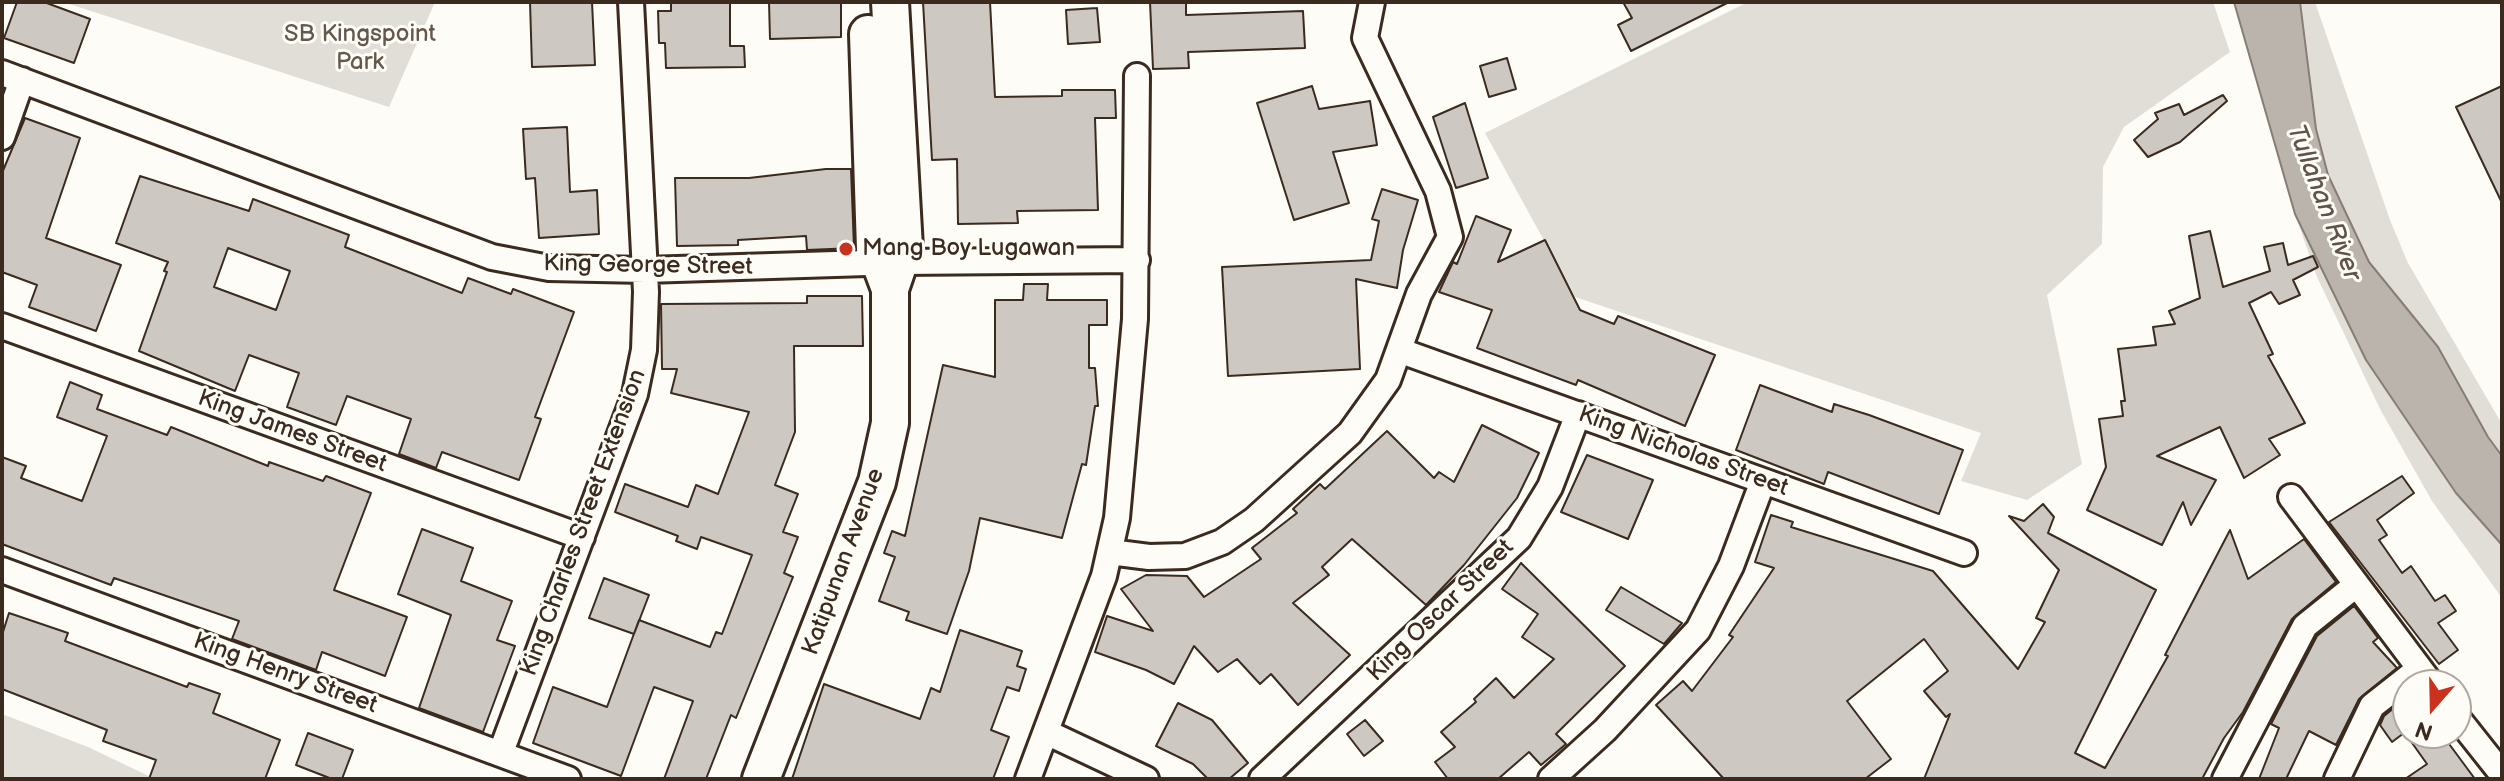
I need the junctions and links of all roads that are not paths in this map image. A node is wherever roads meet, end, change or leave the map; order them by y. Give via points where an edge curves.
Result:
1 (631, 2) edge
2 (867, 2) edge
3 (890, 2) edge
4 (1372, 2) edge
5 (1137, 76) dead end
6 (12, 77) edge
7 (2, 137) edge
8 (1137, 260) junction
9 (645, 270) junction
10 (890, 272) junction
11 (2, 326) edge
12 (1401, 351) junction
13 (1578, 414) junction
14 (1763, 481) junction
15 (2291, 497) dead end
16 (582, 537) junction
17 (1110, 552) junction
18 (1964, 553) dead end
19 (2, 570) edge
20 (2356, 585) junction
21 (2419, 669) edge
22 (2392, 695) edge
23 (1046, 732) junction
24 (2472, 736) edge
25 (501, 752) junction
26 (2502, 774) edge
27 (568, 779) edge
28 (761, 779) edge
29 (1028, 779) edge
30 (1146, 779) edge
31 (1262, 779) edge
32 (1551, 779) edge
33 (2225, 779) edge
34 (2337, 779) edge

1 - 9 street, King Charles Street Extension
2 - 10 main road, Katipunan Avenue via 875,249
3 - 10 main road, Katipunan Avenue via 904,248
4 - 12 street via 1365,38 1438,191 1450,237 1419,294
5 - 8 street
6 - 7 street
6 - 9 street, King George Street via 492,257 549,268
8 - 10 street, King George Street
8 - 17 street via 1122,480
9 - 10 street, King George Street
9 - 16 street, King Charles Street Extension via 644,350 635,394
10 - 28 main road, Katipunan Avenue via 892,391 880,468
11 - 16 street, King James Street
12 - 13 street, King Nicholas Street
12 - 17 street via 1371,407 1350,433 1254,520 1222,542 1185,556
13 - 14 street, King Nicholas Street
13 - 31 street, King Oscar Street via 1550,487 1519,538
14 - 18 street, King Nicholas Street
14 - 32 street via 1731,566 1698,630 1605,730
15 - 20 street
16 - 25 street, King Charles Street Extension
17 - 23 street
19 - 25 street, King Henry Street
20 - 21 street
20 - 33 street via 2305,626
22 - 34 street via 2372,706
23 - 29 street
23 - 30 street
24 - 26 street
25 - 27 street, King Henry Street

